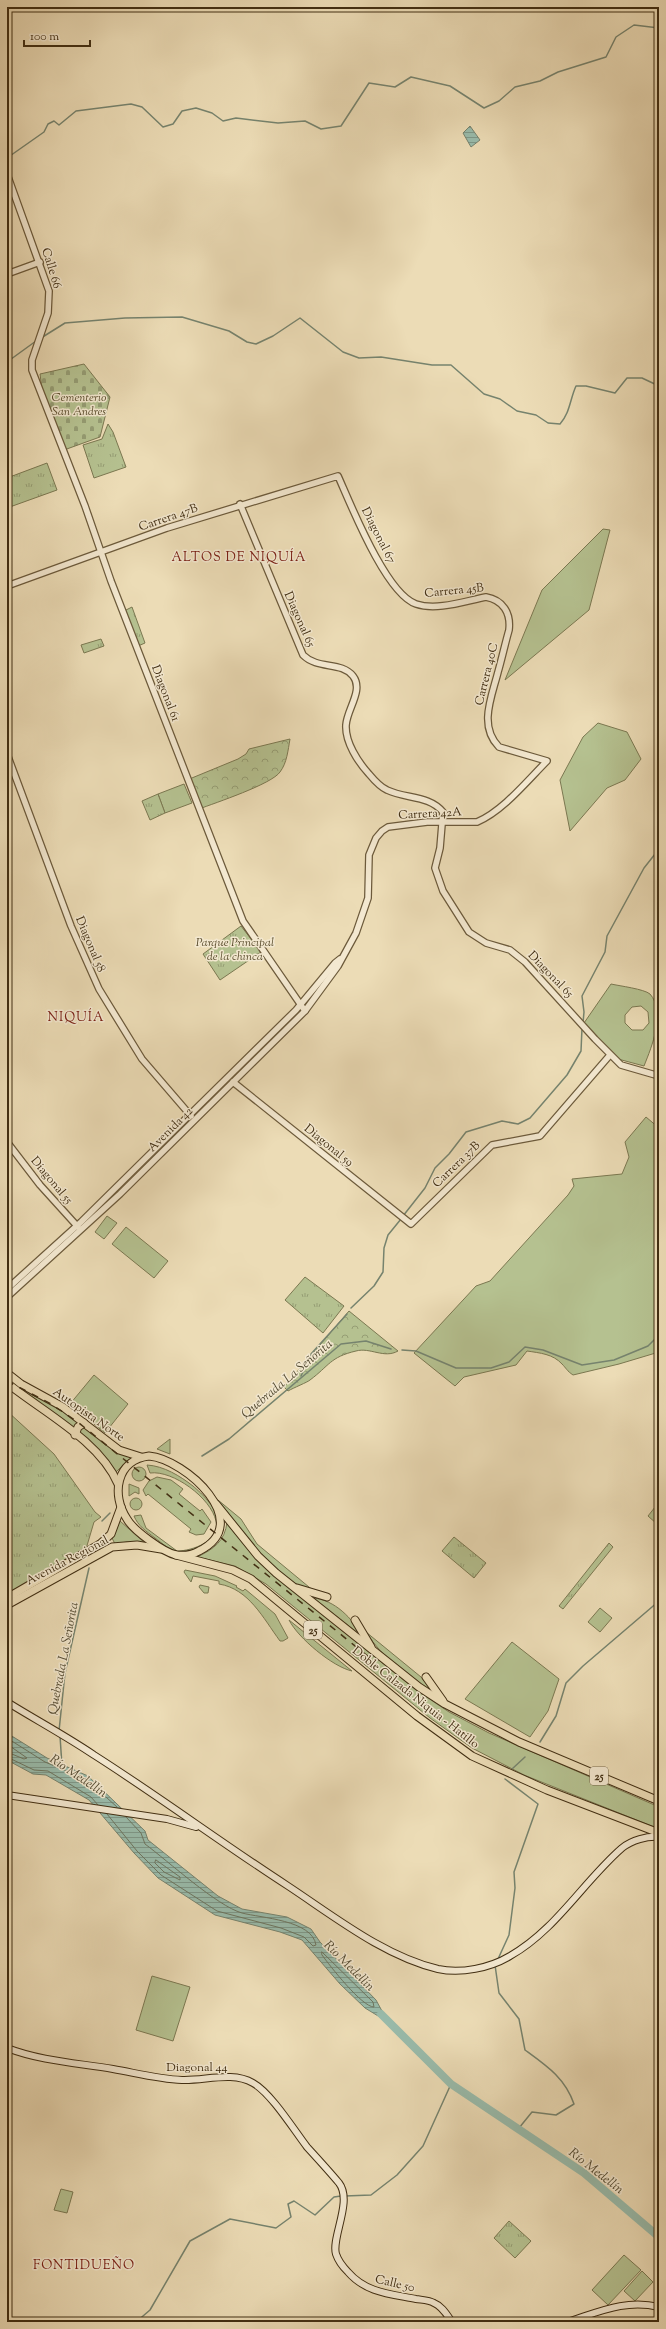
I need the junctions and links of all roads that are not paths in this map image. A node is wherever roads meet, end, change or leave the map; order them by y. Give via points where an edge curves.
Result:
1 (7, 174) edge
2 (40, 262) junction
3 (7, 274) edge
4 (32, 370) joint
5 (338, 476) joint
6 (240, 504) junction
7 (101, 552) junction
8 (7, 586) edge
9 (408, 600) joint
10 (501, 603) joint
11 (7, 754) edge
12 (546, 761) joint
13 (442, 822) junction
14 (337, 964) junction
15 (301, 1004) junction
16 (305, 1011) junction
17 (610, 1056) junction
18 (659, 1076) edge
19 (234, 1082) junction
20 (189, 1115) junction
21 (194, 1120) junction
22 (7, 1142) edge
23 (410, 1224) joint
24 (79, 1228) junction
25 (7, 1289) edge
26 (7, 1297) edge
27 (7, 1373) edge
28 (7, 1383) edge
29 (84, 1423) junction
30 (75, 1435) junction
31 (141, 1457) junction
32 (118, 1484) junction
33 (216, 1504) junction
34 (121, 1506) junction
35 (165, 1550) junction
36 (176, 1555) junction
37 (293, 1587) junction
38 (327, 1597) dead end
39 (7, 1598) edge
40 (7, 1605) edge
41 (355, 1620) dead end
42 (374, 1651) junction
43 (426, 1677) dead end
44 (7, 1702) edge
45 (445, 1704) junction
46 (7, 1795) edge
47 (659, 1801) edge
48 (205, 1831) junction
49 (659, 1833) edge
50 (659, 1837) edge
51 (7, 2048) edge
52 (341, 2185) joint
53 (659, 2308) edge
54 (452, 2322) edge
55 (567, 2322) edge

1 - 2 street, Calle 66
2 - 3 street
2 - 4 street, Calle 66 via 49,291 48,313 32,360
4 - 7 street, Diagonal 61
5 - 6 street, Carrera 47B
5 - 9 street, Diagonal 67 via 364,536 387,574
6 - 7 street, Carrera 47B
6 - 13 street, Diagonal 65 via 303,655 314,664 339,667 354,677 357,688 346,726 350,743 360,763 386,790 433,801 443,812
7 - 8 street, Carrera 47B
7 - 15 street, Diagonal 61 via 243,921
9 - 10 street, Carrera 45B via 415,604 433,606 486,597
10 - 12 street, Carrera 40C via 510,621 487,717 489,729 494,742 500,747
11 - 20 street, Diagonal 58 via 71,926 99,989 142,1059
12 - 13 street, Carrera 42A via 486,818 477,822
13 - 14 street, Carrera 42A via 388,827 376,838 369,855 366,907 356,933
13 - 17 street, Diagonal 65 via 435,868 444,891 461,920 476,937 507,949 525,962
14 - 15 street, Avenida 42
14 - 16 street, Avenida 42
15 - 16 street, Diagonal 61
15 - 20 street, Avenida 42
16 - 19 street, Avenida 42
17 - 18 street, Diagonal 65 via 621,1065
17 - 23 street, Carrera 37B via 540,1136 492,1145
19 - 21 street, Avenida 42
19 - 23 street, Diagonal 59
20 - 21 street, Diagonal 58
20 - 24 street, Avenida 42
21 - 24 street, Avenida 42
22 - 24 street, Diagonal 55 via 40,1185
24 - 25 street, Avenida 42
24 - 26 street, Avenida 42
27 - 29 main road, Autopista Norte
28 - 30 main road, Autopista Norte
29 - 30 main road via 78,1427
29 - 31 main road, Autopista Norte via 119,1450
30 - 32 main road, Autopista Norte via 106,1462
31 - 32 main road via 123,1469
31 - 33 main road, 25 via 160,1458 177,1466
32 - 34 main road, 25
33 - 36 main road, 25 via 222,1520 218,1538 196,1553
33 - 37 main road, Doble Calzada Niquia - Hatillo / 25 via 258,1556
34 - 35 main road, 25 via 132,1526
34 - 39 main road, Avenida Regional / 25 via 111,1534 100,1544
35 - 36 main road, 25
35 - 40 main road, Avenida Regional / 25 via 137,1545 112,1547
36 - 49 main road, Doble Calzada Niquia - Hatillo / 25 via 233,1570 251,1579 417,1716 472,1756 547,1790
37 - 38 main road
37 - 42 main road, Doble Calzada Niquia - Hatillo / 25
41 - 42 main road
42 - 45 main road, Doble Calzada Niquia - Hatillo / 25
43 - 45 main road
44 - 48 main road via 66,1737
45 - 47 main road, Doble Calzada Niquia - Hatillo / 25 via 525,1745
46 - 48 main road via 167,1819
48 - 50 main road via 393,1952 441,1970 472,1969 508,1957 524,1947 561,1914 623,1847 642,1839
51 - 52 main road, Diagonal 44 via 70,2064 142,2075 182,2080 243,2078 264,2090 309,2149
52 - 54 main road, Calle 50 via 343,2198 336,2254 347,2272 376,2292 433,2302 443,2309
53 - 55 main road via 623,2305

